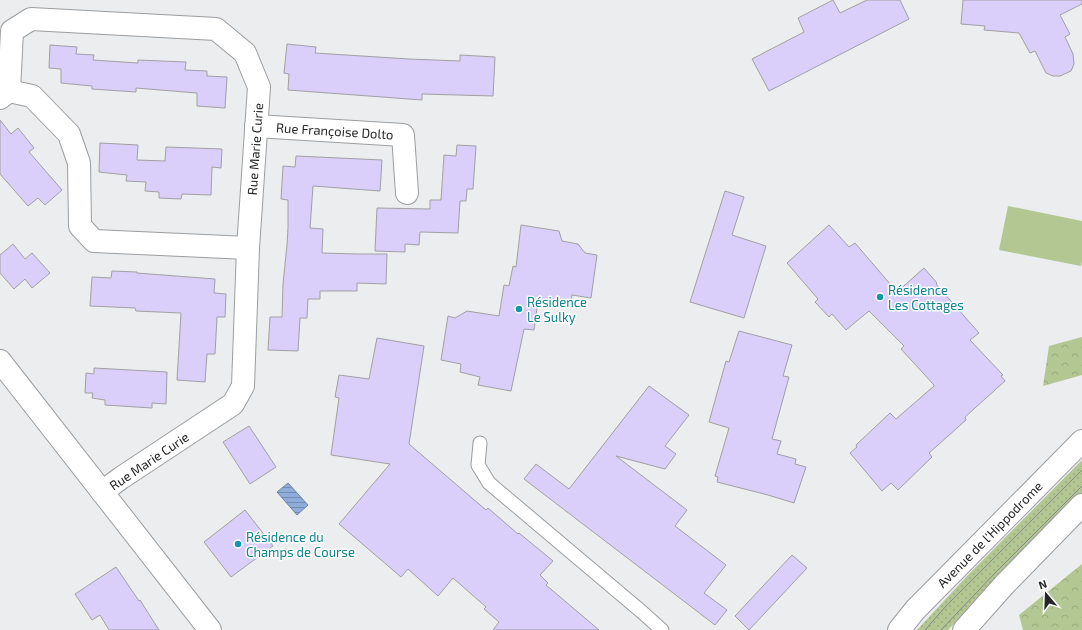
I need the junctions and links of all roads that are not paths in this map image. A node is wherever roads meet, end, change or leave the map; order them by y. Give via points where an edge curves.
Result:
1 (5, 94) edge
2 (256, 126) junction
3 (406, 194) dead end
4 (248, 248) junction
5 (0, 361) edge
6 (1082, 441) edge
7 (480, 443) dead end
8 (102, 492) junction
9 (1082, 505) edge
10 (210, 630) edge
11 (662, 630) edge
12 (899, 630) edge
13 (964, 630) edge

1 - 2 street, Rue Marie Curie via 12,31 31,19 216,29 245,53 259,87
1 - 4 street via 32,96 69,134 79,163 80,226 94,241
2 - 3 street, Rue Françoise Dolto via 403,135
2 - 4 street, Rue Marie Curie
4 - 8 street, Rue Marie Curie via 243,386 234,404
5 - 8 street
6 - 12 street, Avenue de l'Hippodrome via 920,605
7 - 11 lane via 478,465 489,483
8 - 10 street
9 - 13 street

